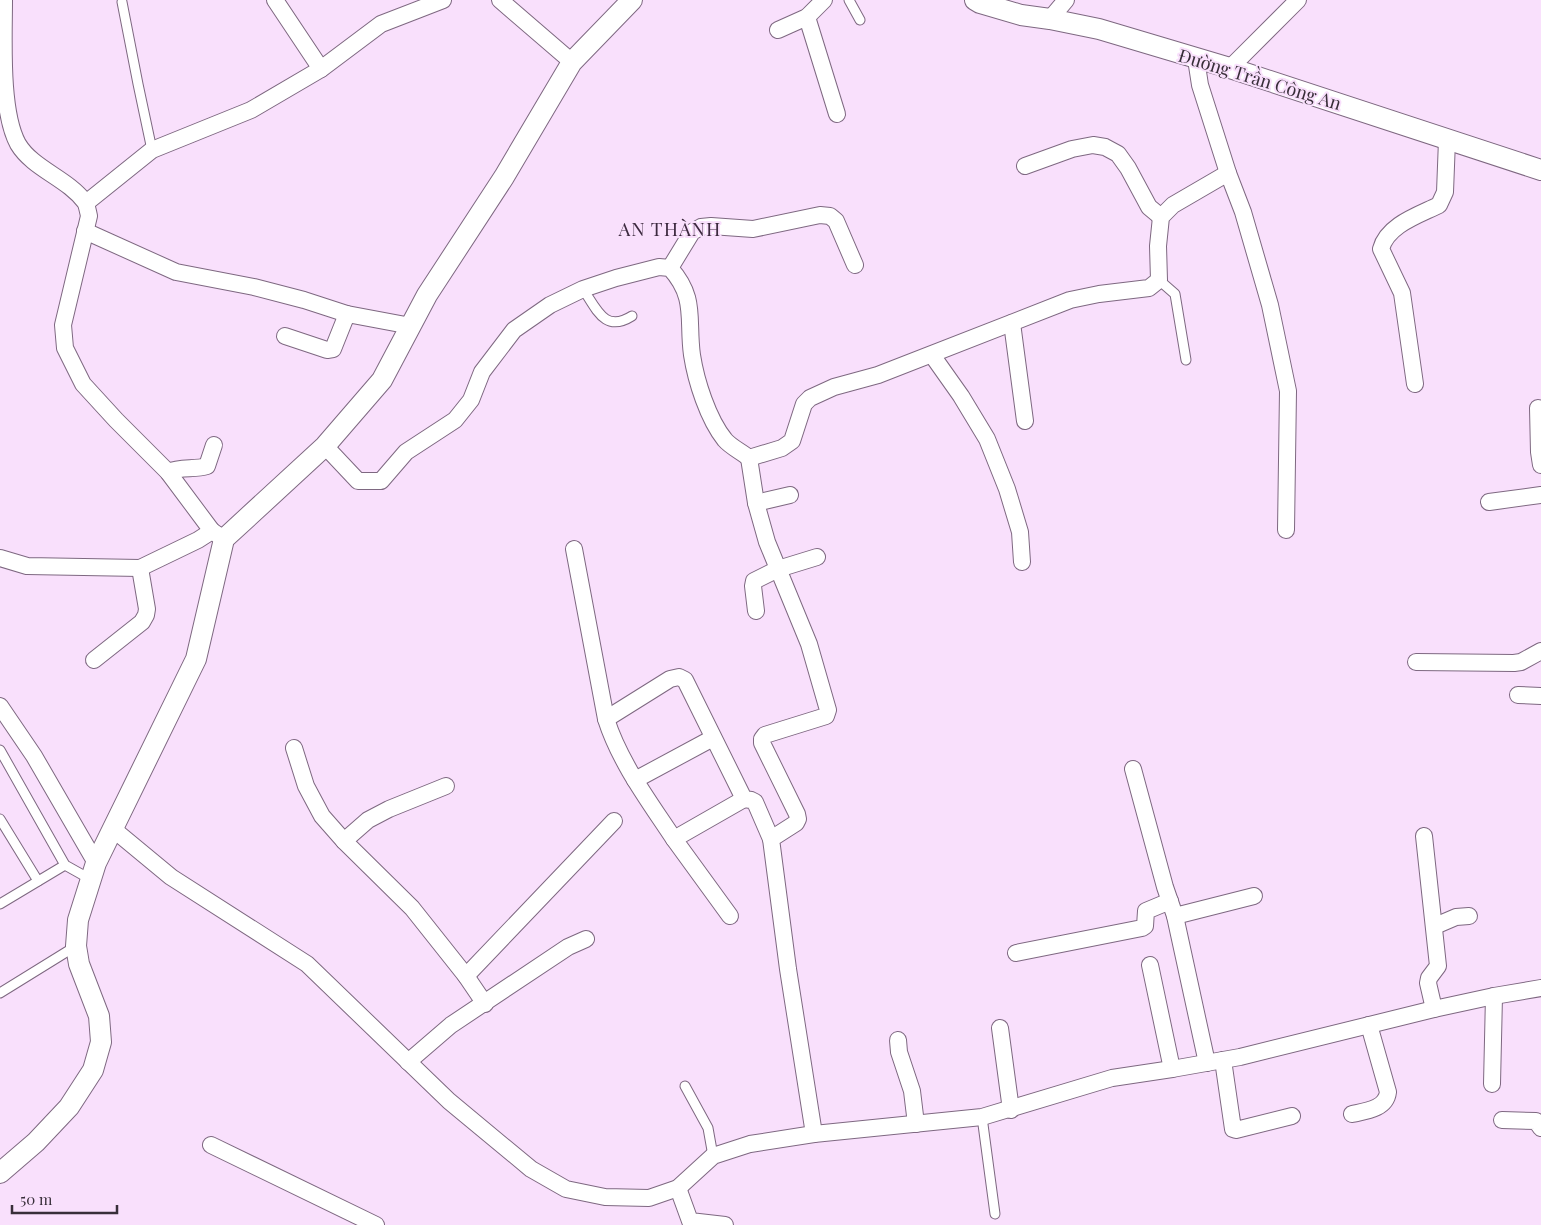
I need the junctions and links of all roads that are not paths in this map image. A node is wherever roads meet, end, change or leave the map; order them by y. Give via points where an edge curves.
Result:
1 (4, 0) edge
2 (275, 0) edge
3 (443, 0) edge
4 (500, 0) edge
5 (632, 0) edge
6 (824, 0) edge
7 (849, 0) edge
8 (975, 0) edge
9 (1066, 0) edge
10 (1298, 0) edge
11 (122, 2) dead end
12 (807, 17) junction
13 (1050, 19) junction
14 (860, 20) dead end
15 (778, 30) dead end
16 (1196, 59) junction
17 (572, 62) junction
18 (1230, 68) junction
19 (321, 69) junction
20 (837, 114) dead end
21 (1447, 140) junction
22 (152, 150) junction
23 (1025, 166) dead end
24 (1541, 170) edge
25 (1228, 173) junction
26 (86, 203) junction
27 (1160, 217) junction
28 (86, 231) junction
29 (856, 265) dead end
30 (670, 268) junction
31 (1160, 280) junction
32 (583, 290) junction
33 (347, 314) junction
34 (632, 316) dead end
35 (1012, 323) junction
36 (410, 326) junction
37 (285, 336) dead end
38 (932, 355) junction
39 (1186, 360) dead end
40 (1415, 384) dead end
41 (1538, 408) dead end
42 (1025, 421) dead end
43 (214, 445) dead end
44 (325, 446) junction
45 (750, 458) junction
46 (1541, 465) edge
47 (168, 472) junction
48 (790, 495) dead end
49 (1541, 495) edge
50 (1489, 502) dead end
51 (756, 503) junction
52 (1286, 530) dead end
53 (218, 535) junction
54 (574, 549) dead end
55 (817, 557) dead end
56 (0, 558) edge
57 (1022, 562) dead end
58 (140, 568) junction
59 (778, 568) junction
60 (756, 611) dead end
61 (1541, 651) edge
62 (94, 660) dead end
63 (1416, 662) dead end
64 (1518, 695) dead end
65 (1541, 696) edge
66 (0, 706) edge
67 (606, 719) junction
68 (713, 738) junction
69 (294, 748) dead end
70 (0, 750) edge
71 (1133, 769) dead end
72 (635, 780) junction
73 (446, 786) dead end
74 (744, 798) junction
75 (0, 819) edge
76 (614, 821) dead end
77 (112, 829) junction
78 (1424, 836) dead end
79 (674, 839) junction
80 (771, 839) junction
81 (344, 841) junction
82 (65, 865) junction
83 (93, 871) junction
84 (38, 882) junction
85 (1254, 896) dead end
86 (0, 904) edge
87 (1172, 908) junction
88 (730, 916) dead end
89 (1469, 916) dead end
90 (1435, 926) junction
91 (586, 939) dead end
92 (76, 946) junction
93 (1016, 953) dead end
94 (1150, 965) dead end
95 (466, 976) junction
96 (1541, 988) edge
97 (0, 993) edge
98 (1494, 996) junction
99 (484, 1004) junction
100 (1434, 1009) junction
101 (1369, 1025) junction
102 (1000, 1028) dead end
103 (898, 1040) dead end
104 (1215, 1061) junction
105 (408, 1062) junction
106 (1172, 1070) junction
107 (1492, 1084) dead end
108 (685, 1086) dead end
109 (1011, 1110) junction
110 (1352, 1114) dead end
111 (1292, 1116) dead end
112 (982, 1117) junction
113 (1502, 1120) dead end
114 (916, 1124) junction
115 (1541, 1128) edge
116 (814, 1134) junction
117 (211, 1145) dead end
118 (713, 1156) junction
119 (0, 1173) edge
120 (678, 1188) junction
121 (995, 1214) dead end
122 (689, 1223) edge
123 (376, 1225) edge
124 (725, 1225) edge

1 - 26 street via 4,84 10,129 18,146
2 - 19 street
3 - 19 street via 381,24
4 - 17 street
5 - 17 street
6 - 12 street
7 - 14 lane
8 - 13 street, Đường Trần Công An via 1021,15
9 - 13 street
10 - 18 street
11 - 22 lane
12 - 15 street
12 - 20 street
13 - 16 street, Đường Trần Công An
16 - 18 street, Đường Trần Công An
16 - 25 street via 1200,86
17 - 36 street
18 - 21 street, Đường Trần Công An
19 - 22 street via 251,110
21 - 24 street, Đường Trần Công An
21 - 40 street via 1445,192 1439,205 1398,227 1383,240 1381,249 1402,293
22 - 26 street
23 - 27 street via 1072,149 1093,145 1106,147 1118,154 1149,207
25 - 27 street via 1173,205
25 - 52 street via 1270,305 1288,390
26 - 28 street
27 - 31 street
28 - 33 street via 176,272 254,287
28 - 47 street via 63,324 65,348 84,384
29 - 30 street via 836,221 830,216 820,215 754,229 701,227 692,232
30 - 32 street via 659,267
30 - 45 street via 688,296 692,356 706,410 725,441
31 - 35 street via 1149,288 1070,300
31 - 39 lane via 1175,294
32 - 34 lane via 607,321 622,322
32 - 44 street via 550,305 514,330 482,372 471,400 454,420 406,452 382,481 358,481
33 - 36 street
33 - 37 street via 333,349 327,350
35 - 38 street
35 - 42 street
36 - 44 street via 382,380
38 - 45 street via 810,398 804,404 792,441 782,448
38 - 57 street via 987,439 1020,532
41 - 46 street
43 - 47 street via 207,466 177,468
44 - 53 street
45 - 51 street
47 - 53 street
48 - 51 street
49 - 50 street
51 - 59 street
53 - 58 street via 198,540
53 - 77 street via 196,659
54 - 67 street
55 - 59 street
56 - 58 street via 27,566
58 - 62 street via 146,615 142,622
59 - 60 street via 754,582
59 - 80 street via 808,644 828,714 765,735 762,739 798,819 796,824
61 - 63 street via 1514,663
64 - 65 street
66 - 83 street via 34,756
67 - 68 street via 678,677 684,680
67 - 72 street
68 - 72 street
68 - 74 street
69 - 81 street via 306,786 322,816
70 - 82 lane
71 - 87 street
72 - 79 street
73 - 81 street via 368,820
74 - 79 street
74 - 80 street via 755,802
75 - 84 lane
76 - 95 street
77 - 83 street
77 - 105 street via 171,877 307,964
78 - 90 street
79 - 88 street
80 - 116 street
81 - 95 street via 412,908
82 - 83 lane
82 - 84 lane
83 - 92 street via 78,920
84 - 86 lane
85 - 87 street
87 - 93 street via 1146,911 1146,922 1142,928
87 - 104 street
89 - 90 street via 1456,917
90 - 100 street via 1438,966 1428,983
91 - 99 street
92 - 97 lane
92 - 119 street via 79,964 99,1016 101,1042 93,1070 69,1107
94 - 106 street
95 - 99 street
96 - 98 street
98 - 100 street
98 - 107 street
99 - 105 street via 451,1025
100 - 101 street
101 - 104 street
101 - 110 street via 1388,1092 1387,1099 1371,1110
102 - 109 street
103 - 114 street via 912,1091
104 - 106 street
104 - 111 street via 1233,1129
105 - 120 street via 449,1101 531,1169 566,1189 605,1197 649,1198
106 - 109 street via 1112,1078
108 - 118 lane via 708,1128
109 - 112 street
112 - 114 street
112 - 121 lane
113 - 115 street via 1536,1121
114 - 116 street
116 - 118 street via 750,1144
117 - 123 street
118 - 120 street
120 - 122 street
122 - 124 street

